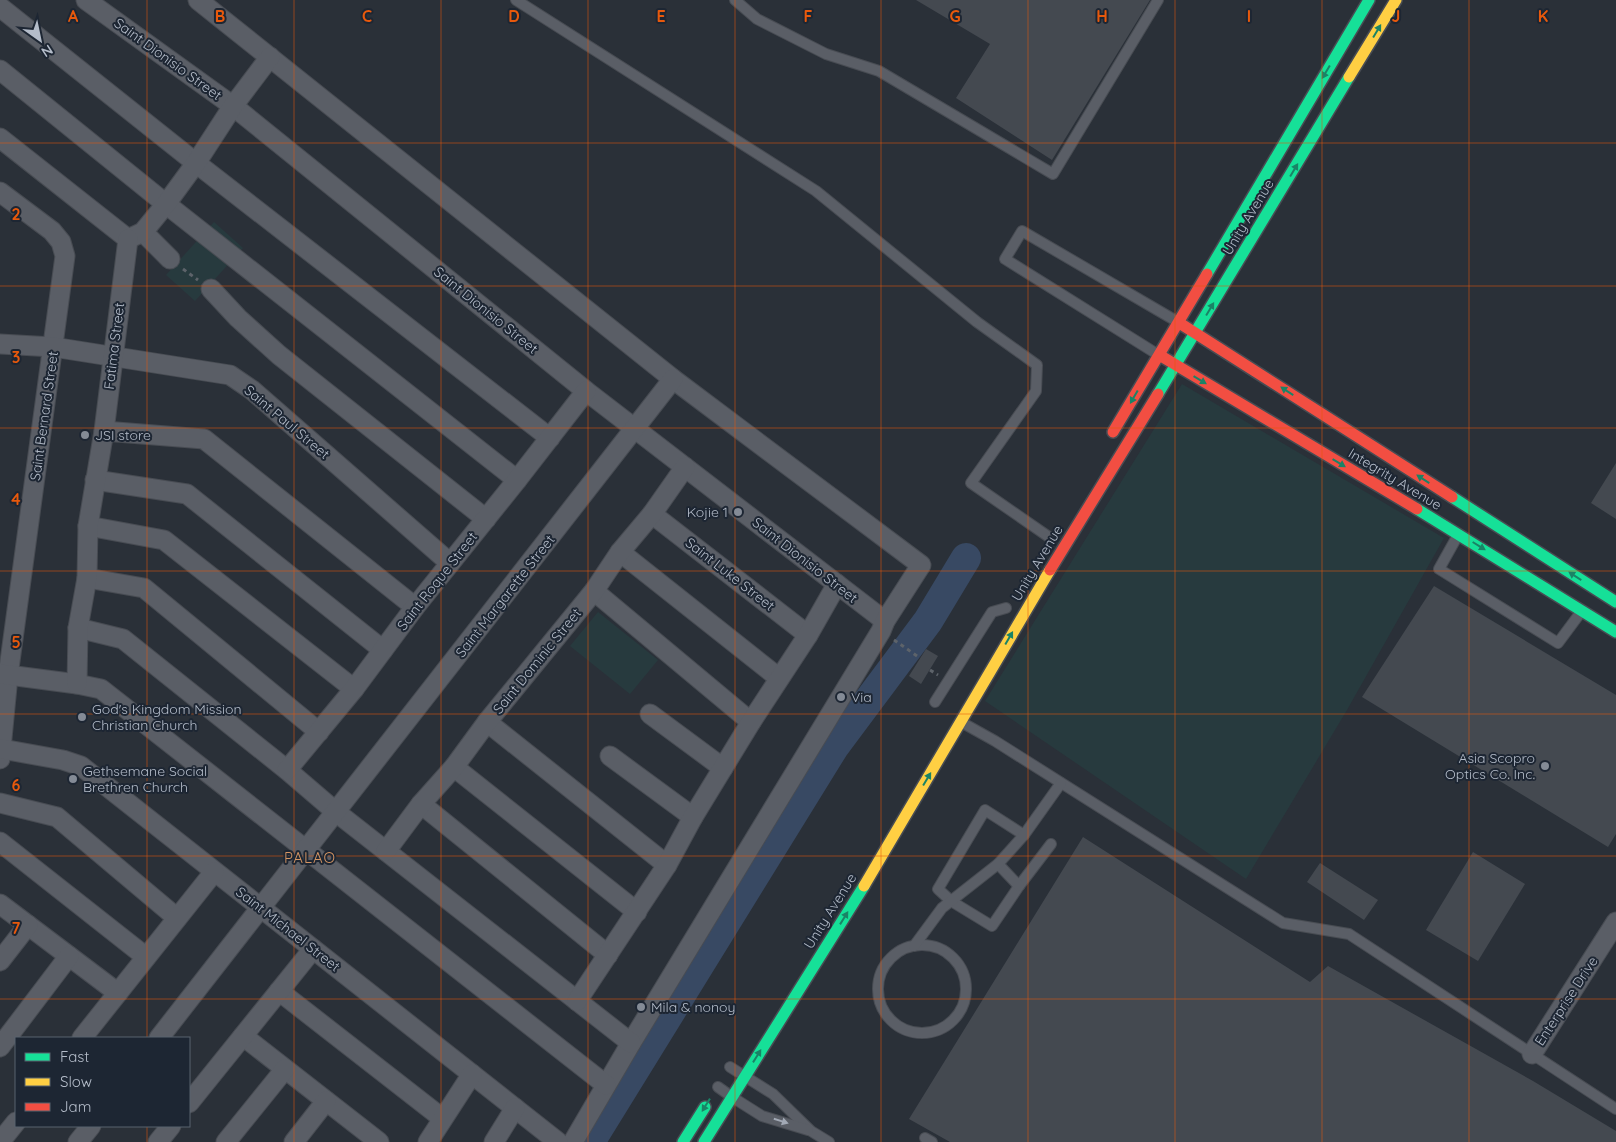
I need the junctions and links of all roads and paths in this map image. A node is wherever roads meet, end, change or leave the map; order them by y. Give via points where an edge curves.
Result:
1 (86, 0) edge
2 (198, 0) edge
3 (516, 0) edge
4 (735, 0) edge
5 (1158, 0) edge
6 (1369, 0) edge
7 (1396, 0) edge
8 (0, 7) edge
9 (270, 57) junction
10 (0, 70) edge
11 (233, 106) junction
12 (0, 138) edge
13 (196, 163) junction
14 (0, 192) edge
15 (166, 204) junction
16 (135, 236) junction
17 (170, 259) joint
18 (211, 289) joint
19 (1178, 322) junction
20 (1196, 333) junction
21 (0, 344) edge
22 (53, 347) junction
23 (1158, 355) junction
24 (113, 356) junction
25 (1175, 366) junction
26 (673, 379) junction
27 (586, 391) junction
28 (634, 428) junction
29 (104, 431) junction
30 (550, 438) junction
31 (1105, 445) dead end
32 (685, 467) junction
33 (95, 480) junction
34 (517, 480) junction
35 (652, 514) junction
36 (486, 519) junction
37 (88, 526) junction
38 (1056, 526) dead end
39 (1459, 534) junction
40 (1047, 541) joint
41 (620, 552) junction
42 (450, 563) junction
43 (87, 578) junction
44 (837, 584) junction
45 (594, 591) junction
46 (1616, 602) edge
47 (1008, 604) joint
48 (415, 607) junction
49 (1582, 610) junction
50 (885, 621) junction
51 (78, 628) junction
52 (1616, 632) edge
53 (808, 635) junction
54 (896, 642) dead end
55 (986, 642) dead end
56 (384, 650) junction
57 (920, 658) dead end
58 (4, 675) edge
59 (780, 678) junction
60 (77, 684) junction
61 (354, 689) junction
62 (935, 702) dead end
63 (650, 714) dead end
64 (487, 722) junction
65 (751, 722) junction
66 (961, 722) junction
67 (320, 732) junction
68 (1, 754) edge
69 (610, 756) dead end
70 (454, 767) junction
71 (723, 768) junction
72 (287, 770) junction
73 (1061, 783) junction
74 (0, 803) edge
75 (421, 804) junction
76 (336, 812) junction
77 (693, 817) junction
78 (1024, 834) junction
79 (0, 842) edge
80 (1051, 844) dead end
81 (306, 850) junction
82 (386, 851) junction
83 (998, 864) junction
84 (667, 865) junction
85 (214, 872) junction
86 (1019, 886) junction
87 (951, 901) junction
88 (0, 904) edge
89 (261, 908) junction
90 (637, 912) junction
91 (177, 918) junction
92 (1616, 922) edge
93 (28, 925) junction
94 (914, 946) junction
95 (313, 949) junction
96 (69, 956) junction
97 (608, 956) junction
98 (146, 957) junction
99 (0, 962) edge
100 (279, 991) junction
101 (118, 993) junction
102 (577, 1001) junction
103 (242, 1036) junction
104 (83, 1037) edge
105 (160, 1037) edge
106 (631, 1043) junction
107 (0, 1047) edge
108 (1532, 1054) junction
109 (285, 1069) junction
110 (472, 1074) junction
111 (726, 1074) junction
112 (744, 1077) junction
113 (606, 1086) junction
114 (732, 1098) junction
115 (326, 1101) junction
116 (190, 1102) edge
117 (515, 1108) junction
118 (1616, 1109) edge
119 (442, 1118) junction
120 (15, 1123) edge
121 (90, 1127) edge
122 (170, 1127) edge
123 (810, 1131) junction
124 (369, 1139) edge
125 (0, 1142) edge
126 (78, 1142) edge
127 (158, 1142) edge
128 (226, 1142) edge
129 (294, 1142) edge
130 (428, 1142) edge
131 (494, 1142) edge
132 (558, 1142) edge
133 (573, 1142) edge
134 (684, 1142) edge
135 (704, 1142) edge
136 (829, 1142) edge

1 - 11 street, Saint Dionisio Street
2 - 9 street
3 - 40 lane via 816,191 977,322 1037,365 1036,391 971,483
4 - 5 lane via 756,19 826,54 879,71 1053,174
6 -> 19 street, Unity Avenue
20 -> 7 street, Unity Avenue
8 - 13 street
9 - 11 street
9 - 26 street
10 - 15 street
11 - 13 street
11 - 27 street, Saint Dionisio Street
12 - 16 street
13 - 15 street
13 - 30 street
14 - 22 street, Saint Bernard Street via 52,231 63,246 65,256
15 - 16 street
15 - 34 street
16 - 17 street
16 - 24 street, Fatima Street
17 - 18 path
18 - 36 street via 279,355
19 - 20 street, Integrity Avenue
19 - 23 street, Unity Avenue
19 - 23 lane via 1022,231 1005,259
20 - 25 street, Unity Avenue
46 -> 20 street, Integrity Avenue
21 - 22 street, Saint Paul Street
22 - 24 street, Saint Paul Street
22 - 58 street, Saint Bernard Street
23 - 25 street, Integrity Avenue
23 -> 31 street, Unity Avenue
24 - 29 street, Fatima Street
24 - 42 street, Saint Paul Street via 230,375 252,390
25 -> 39 street, Integrity Avenue
66 -> 25 street, Unity Avenue via 1029,604
26 - 28 street, Saint Margarette Street
26 - 50 street via 922,564
27 - 28 street, Saint Dionisio Street
27 - 30 street, Saint Roque Street
28 - 32 street, Saint Dionisio Street
28 - 76 street, Saint Margarette Street
29 - 33 street, Fatima Street
29 - 48 street via 204,439
30 - 34 street, Saint Roque Street
32 - 35 street, Saint Dominic Street
32 - 44 street, Saint Dionisio Street
33 - 37 street, Fatima Street
33 - 56 street via 187,494
34 - 36 street, Saint Roque Street
35 - 41 street, Saint Dominic Street
35 - 53 street, Saint Luke Street
36 - 42 street, Saint Roque Street
37 - 43 street, Fatima Street
37 - 61 street via 164,540
38 - 40 street, Unity Avenue
39 -> 49 street, Integrity Avenue
39 - 49 lane via 1439,569 1558,643
41 - 45 street, Saint Dominic Street
41 - 59 street
42 - 48 street, Saint Roque Street
43 - 51 street, Fatima Street
43 - 67 street via 144,588
44 - 50 street, Saint Dionisio Street
44 - 53 street
45 - 64 street, Saint Dominic Street
45 - 65 street
47 - 55 street, Unity Avenue
47 - 62 lane via 992,612
48 - 56 street, Saint Roque Street
49 - 52 street, Integrity Avenue
50 - 106 street
51 - 60 street, Fatima Street
51 - 72 street via 123,639
53 - 59 street
54 - 57 path
56 - 61 street, Saint Roque Street
58 - 60 street
58 - 68 street, Saint Bernard Street
59 - 65 street
60 - 81 street via 101,689
61 - 67 street, Saint Roque Street
63 - 71 street
64 - 70 street, Saint Dominic Street
64 - 84 street
65 - 71 street
66 - 73 lane
112 -> 66 street, Unity Avenue via 868,880
67 - 72 street, Saint Roque Street
68 - 85 street, Saint Michael Street via 63,760 81,766
69 - 77 street
70 - 75 street, Saint Dominic Street
70 - 90 street
71 - 77 street
72 - 76 street
73 - 78 lane
73 - 108 lane via 1283,923 1349,934
74 - 91 street via 57,817
75 - 82 street, Saint Dominic Street
75 - 97 street
76 - 81 street, Saint Margarette Street
76 - 82 street
77 - 84 street
78 - 83 lane
78 - 87 lane via 985,810 938,889
79 - 98 street
80 - 86 lane
81 - 89 street, Saint Margarette Street
81 - 113 street
82 - 102 street
83 - 86 lane
83 - 87 lane
84 - 90 street
85 - 89 street, Saint Michael Street
85 - 91 street
86 - 87 lane via 992,926
87 - 94 lane via 942,908
88 - 93 street
89 - 95 street, Saint Michael Street
89 - 105 street, Saint Margarette Street
90 - 97 street
91 - 98 street
92 - 108 street, Enterprise Drive
93 - 96 street
93 - 99 street
94 - 94 lane via 893,956 880,976 879,1000 893,1024 909,1032 927,1034 944,1028 957,1017 965,1001 966,983 960,966 948,953 932,946
95 - 100 street
95 - 110 street, Saint Michael Street
96 - 101 street
96 - 107 street
97 - 102 street
98 - 101 street
100 - 103 street
100 - 119 street
101 - 104 street
102 - 106 street
103 - 109 street
103 - 116 street
106 - 113 street
108 - 118 lane
109 - 115 street
109 - 128 street
110 - 117 street, Saint Michael Street
110 - 119 street
111 - 112 lane
111 - 114 lane
111 -> 134 street
112 - 114 street, Unity Avenue
112 - 123 lane via 773,1094
113 - 133 street
114 -> 123 lane via 762,1116
114 - 135 street, Unity Avenue
115 - 124 street
115 - 129 street
117 - 131 street
117 - 132 street, Saint Michael Street
119 - 130 street
120 - 125 street
121 - 126 street
122 - 127 street
123 - 136 lane

